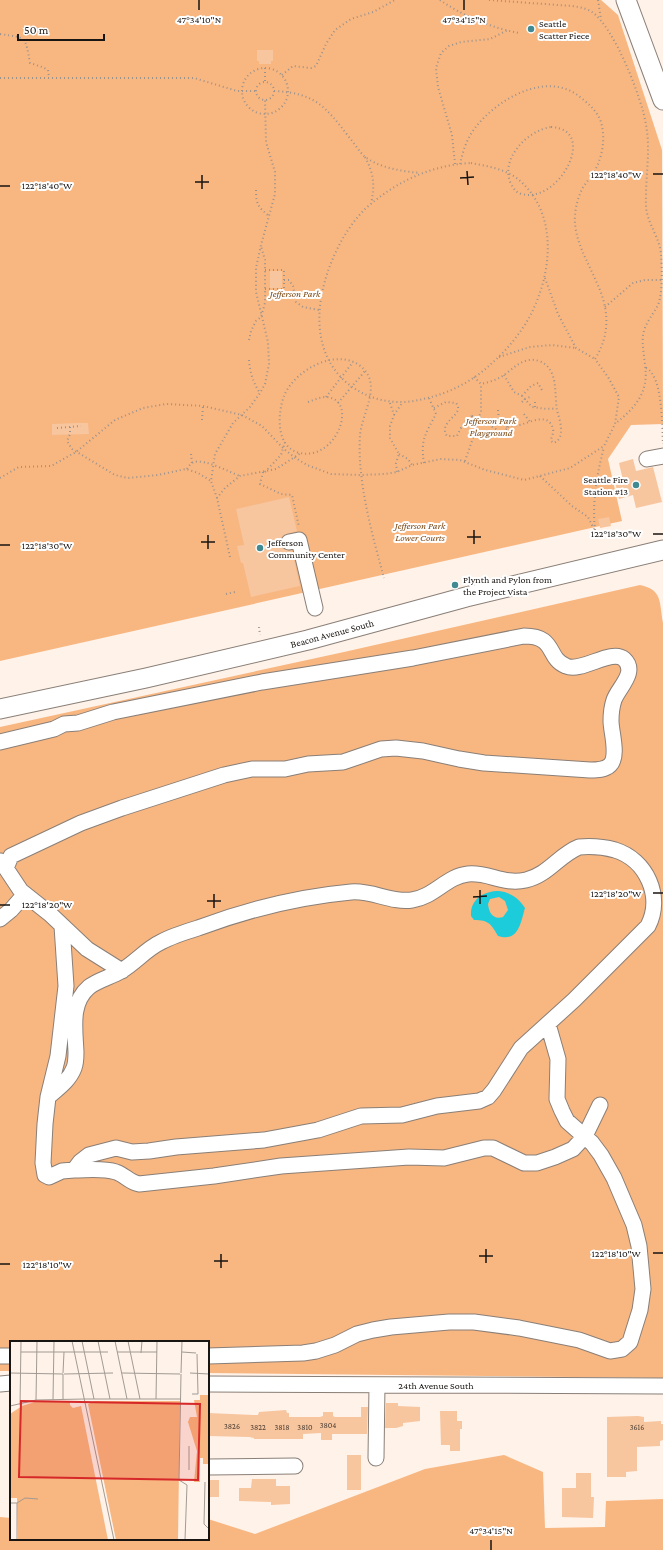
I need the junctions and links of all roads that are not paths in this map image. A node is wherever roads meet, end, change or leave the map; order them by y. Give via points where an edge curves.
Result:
1 (626, 0) edge
2 (663, 100) edge
3 (663, 456) edge
4 (647, 460) dead end
5 (294, 541) road end
6 (663, 550) edge
7 (315, 608) dead end
8 (0, 710) edge
9 (0, 742) edge
10 (3, 864) edge
11 (25, 894) junction
12 (0, 919) edge
13 (62, 926) junction
14 (122, 971) junction
15 (548, 1024) junction
16 (48, 1097) junction
17 (600, 1105) dead end
18 (585, 1136) junction
19 (61, 1170) junction
20 (209, 1356) edge
21 (10, 1383) edge
22 (0, 1384) edge
23 (209, 1384) edge
24 (376, 1385) junction
25 (663, 1386) edge
26 (376, 1458) dead end
27 (295, 1466) dead end
28 (209, 1467) edge

1 - 2 main road
3 - 4 street
5 - 7 street
6 - 8 main road, Beacon Avenue South via 466,597 308,640
9 - 10 street via 57,729 64,724 78,723 113,712 524,636 542,640 564,666 576,668 619,656 627,663 628,670 628,677 615,698 612,711 615,753 607,768 590,770 484,763 459,760 423,750 396,748 381,749 343,762 308,764 285,769 244,770 81,823 10,856
10 - 11 street
11 - 12 street
11 - 13 street
13 - 14 street via 87,949
13 - 16 street via 66,986 58,1056
14 - 15 street via 160,942 260,907 289,900 350,892 362,892 396,900 419,899 462,875 479,874 509,882 517,881 537,876 570,851 579,848 590,846 616,850 634,860 647,875 655,897 654,916 648,926
14 - 16 street via 90,986 81,995 76,1005 75,1016 75,1066 64,1084
15 - 18 street via 558,1059 556,1099 567,1121
15 - 19 street via 521,1048 494,1090 480,1101 438,1106 402,1115 361,1116 318,1130 259,1141 132,1152 116,1148 89,1155
16 - 19 street via 45,1145 47,1156
17 - 18 street
18 - 19 street via 573,1149 537,1163 524,1163 488,1148 444,1158 409,1157 281,1166 139,1184 111,1171
18 - 20 street via 601,1155 614,1178 634,1225 639,1246 643,1289 640,1310 630,1342 622,1349 610,1351 579,1340 503,1325 463,1321 373,1330 357,1334 335,1345 303,1353
21 - 22 street
23 - 24 street, 24th Avenue South
24 - 25 street, 24th Avenue South
24 - 26 street
27 - 28 street

